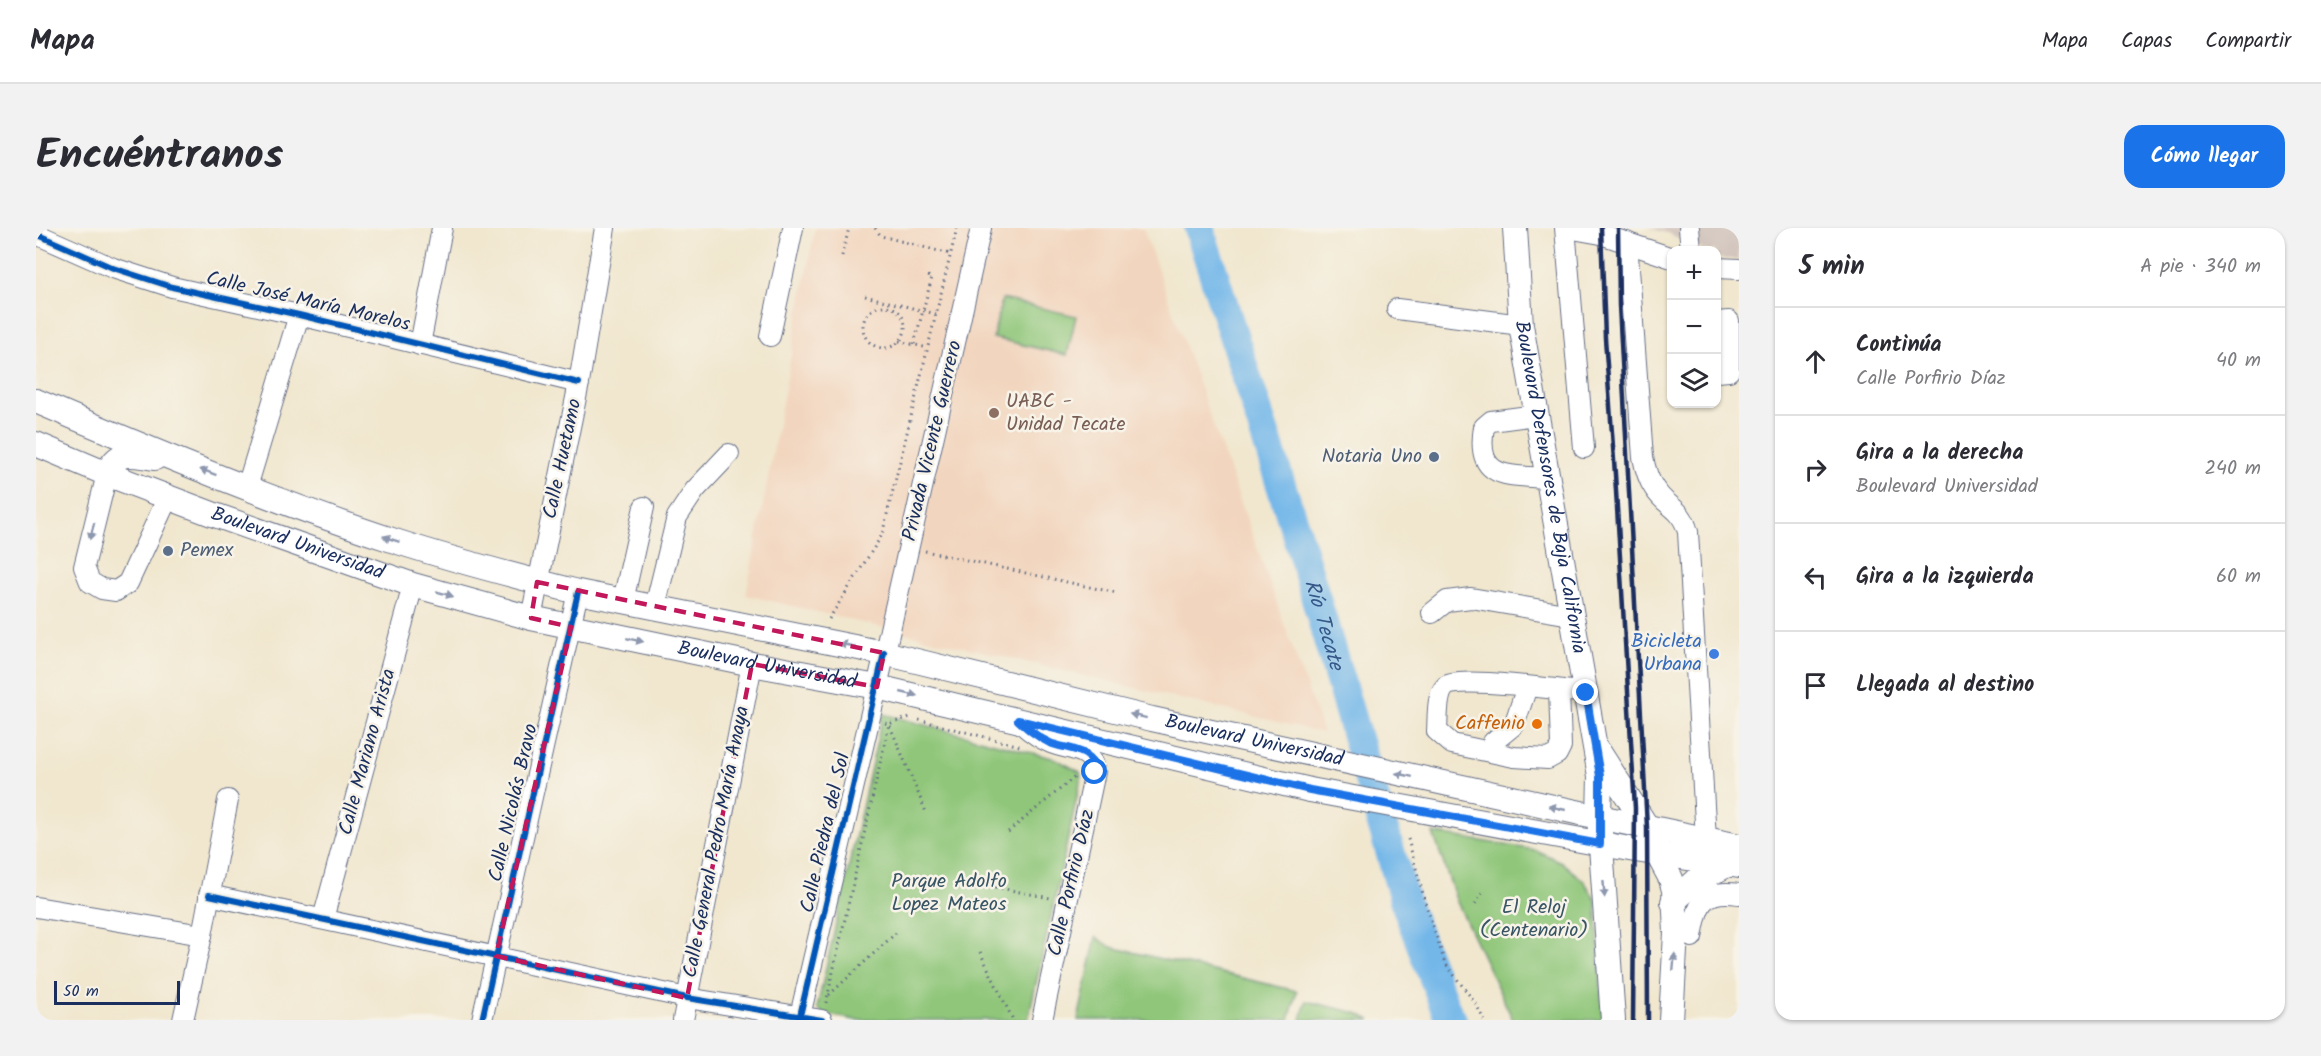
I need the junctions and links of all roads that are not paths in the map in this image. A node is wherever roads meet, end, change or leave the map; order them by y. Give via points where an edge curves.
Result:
1 (442, 228) edge
2 (605, 228) edge
3 (793, 228) edge
4 (981, 228) edge
5 (1515, 228) edge
6 (1566, 228) edge
7 (1689, 228) edge
8 (36, 234) edge
9 (1627, 242) junction
10 (1691, 246) edge
11 (1667, 257) edge
12 (1721, 268) edge
13 (1739, 269) edge
14 (1396, 309) dead end
15 (299, 315) junction
16 (1721, 322) edge
17 (1521, 325) junction
18 (770, 336) dead end
19 (420, 345) junction
20 (1721, 372) edge
21 (579, 384) junction
22 (36, 401) edge
23 (1536, 415) junction
24 (36, 444) edge
25 (1584, 448) dead end
26 (729, 454) dead end
27 (178, 461) junction
28 (107, 474) junction
29 (1547, 478) junction
30 (247, 487) junction
31 (168, 497) junction
32 (645, 507) dead end
33 (537, 582) junction
34 (413, 585) junction
35 (578, 592) junction
36 (624, 601) junction
37 (655, 608) junction
38 (1432, 613) dead end
39 (1571, 615) junction
40 (531, 618) junction
41 (571, 627) junction
42 (884, 653) junction
43 (752, 664) junction
44 (878, 687) junction
45 (1527, 687) junction
46 (1559, 690) junction
47 (1586, 693) junction
48 (1018, 720) junction
49 (1596, 747) junction
50 (1491, 752) junction
51 (228, 800) dead end
52 (1599, 817) junction
53 (1647, 827) junction
54 (1706, 839) junction
55 (1600, 844) junction
56 (1658, 853) junction
57 (1736, 859) edge
58 (1739, 894) edge
59 (209, 895) junction
60 (1673, 902) junction
61 (36, 907) edge
62 (323, 919) junction
63 (202, 935) junction
64 (1692, 937) dead end
65 (495, 956) junction
66 (687, 998) junction
67 (823, 1014) edge
68 (800, 1018) edge
69 (183, 1020) edge
70 (482, 1020) edge
71 (684, 1020) edge
72 (1042, 1020) edge
73 (1614, 1020) edge
74 (1671, 1020) edge

1 - 19 street
2 - 21 street, Calle Huetamo
3 - 18 street
4 - 42 street, Privada Vicente Guerrero
5 - 17 main road, Boulevard Defensores de Baja California
6 - 9 street
6 - 25 street
7 - 10 street
8 - 15 street, Calle José María Morelos via 113,268 172,287
9 - 11 street
9 - 54 street via 1642,457 1655,490 1682,514 1688,532
12 - 13 street
14 - 17 street
15 - 19 street, Calle José María Morelos
15 - 30 street
16 - 20 street via 1729,321 1729,371
17 - 23 main road, Boulevard Defensores de Baja California
19 - 21 street, Calle José María Morelos
21 - 33 street, Calle Huetamo
22 - 27 main road, Boulevard Universidad
23 - 29 main road, Boulevard Defensores de Baja California
23 - 29 street via 1491,421 1484,427 1486,464 1501,474
24 - 28 main road, Boulevard Universidad
26 - 37 street via 676,517
27 - 28 main road via 130,454 112,462
30 -> 27 main road, Boulevard Universidad
28 - 31 main road, Boulevard Universidad
28 -> 31 street via 84,567 90,582 102,589 116,591 128,583
29 - 39 main road, Boulevard Defensores de Baja California
33 -> 30 main road, Boulevard Universidad via 398,542
31 - 34 main road, Boulevard Universidad
32 - 36 street
33 - 35 main road, Boulevard Universidad
33 - 40 street, Calle Huetamo
34 -> 40 main road, Boulevard Universidad
34 - 62 street, Calle Mariano Arista
35 - 36 main road, Boulevard Universidad
35 - 41 street, Calle Nicolás Bravo
36 - 37 main road, Boulevard Universidad
42 -> 37 main road, Boulevard Universidad
38 - 39 street via 1447,601 1471,598
39 - 47 main road, Boulevard Defensores de Baja California
40 - 41 main road, Boulevard Universidad
41 -> 43 main road, Boulevard Universidad
41 - 65 street, Calle Nicolás Bravo
42 - 44 street, Calle Piedra del Sol
52 -> 42 main road, Boulevard Universidad via 1152,719
43 - 44 main road, Boulevard Universidad
43 - 66 street, Calle General Pedro María Anaya
44 -> 48 main road, Boulevard Universidad
44 - 68 street, Calle Piedra del Sol
45 - 46 street
45 - 50 street via 1514,725 1493,742
45 - 50 street via 1474,682 1443,687 1437,731 1452,744
46 - 47 street
46 - 50 street via 1561,746 1557,754 1548,759
47 - 49 main road, Boulevard Defensores de Baja California
48 - 55 main road, Boulevard Universidad via 1310,790
48 - 72 street, Calle Porfirio Díaz via 1051,743 1084,753 1091,758 1095,772
49 - 52 main road, Boulevard Defensores de Baja California
49 - 53 main road, Boulevard Defensores de Baja California
51 - 59 street
52 - 53 main road, Boulevard Universidad
52 - 55 main road, Boulevard Defensores de Baja California
53 - 54 main road, Boulevard Universidad
53 - 56 main road, Boulevard Defensores de Baja California
54 - 57 main road, Boulevard Universidad
55 - 56 main road, Boulevard Universidad
55 -> 73 main road, Boulevard Defensores de Baja California
56 - 57 main road, Boulevard Universidad
56 - 60 main road, Boulevard Defensores de Baja California via 1671,879
57 - 60 main road via 1696,881
58 - 64 street via 1707,898 1697,908
59 - 62 street
59 - 63 street
74 -> 60 main road, Boulevard Defensores de Baja California via 1676,933
61 - 63 street
62 - 65 street
63 - 69 street
65 - 66 street
65 - 70 street, Calle Nicolás Bravo
66 - 68 street
66 - 71 street, Calle General Pedro María Anaya
67 - 68 street

